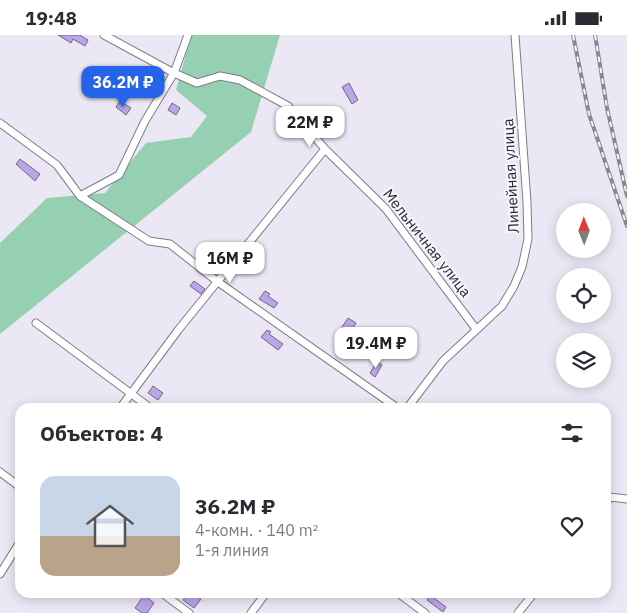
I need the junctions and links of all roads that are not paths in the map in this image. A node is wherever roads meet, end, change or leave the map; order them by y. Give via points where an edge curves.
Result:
1 (104, 35) edge
2 (188, 35) edge
3 (515, 35) edge
4 (174, 73) junction
5 (0, 123) edge
6 (325, 149) junction
7 (80, 196) junction
8 (218, 282) junction
9 (36, 323) dead end
10 (476, 329) junction
11 (131, 394) junction
12 (124, 403) edge
13 (143, 403) edge
14 (390, 403) edge
15 (411, 403) edge
16 (0, 472) edge
17 (15, 483) edge
18 (611, 497) edge
19 (627, 499) edge
20 (15, 550) edge
21 (0, 574) edge
22 (169, 598) edge
23 (262, 598) edge
24 (405, 598) edge
25 (530, 598) edge
26 (189, 613) edge
27 (251, 613) edge
28 (425, 613) edge
29 (518, 613) edge

1 - 4 street, Мельничная улица
2 - 4 street
3 - 10 street, Линейная улица via 528,239 514,286 502,306
4 - 6 street, Мельничная улица via 197,83 220,76 240,80 288,106
4 - 7 street via 145,121 119,175
5 - 7 street via 57,165
6 - 8 street
6 - 10 street, Мельничная улица via 386,209
7 - 8 street via 148,241 170,244
8 - 11 street
8 - 14 street
9 - 11 street
10 - 15 street, Линейная улица via 443,361
11 - 12 street
11 - 13 street
16 - 17 street
18 - 19 street
20 - 21 street
22 - 26 street
23 - 27 street
24 - 28 street
25 - 29 street

